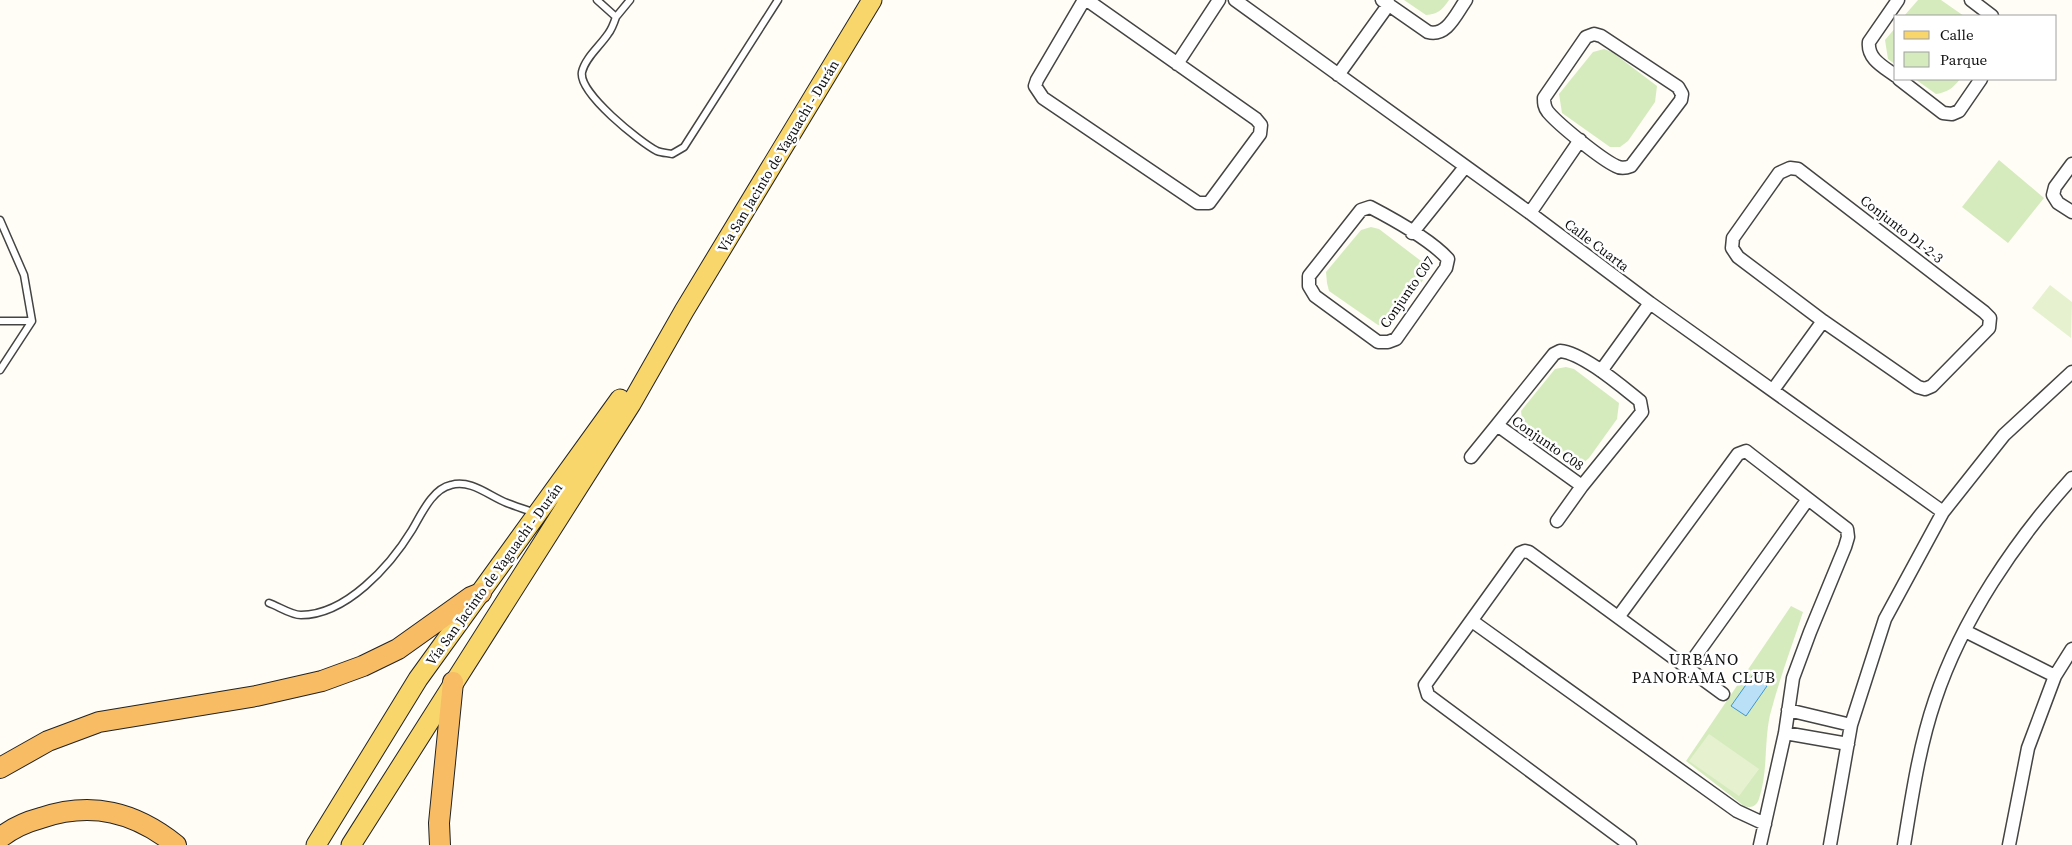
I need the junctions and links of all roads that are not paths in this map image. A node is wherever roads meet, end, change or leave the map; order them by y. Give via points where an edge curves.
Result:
1 (597, 0) edge
2 (630, 0) edge
3 (778, 0) edge
4 (872, 0) edge
5 (1085, 0) edge
6 (1220, 0) edge
7 (1235, 0) edge
8 (1466, 0) edge
9 (1898, 0) edge
10 (1971, 0) edge
11 (1386, 2) edge
12 (1991, 15) edge
13 (616, 17) junction
14 (1177, 64) junction
15 (1894, 74) edge
16 (1338, 75) junction
17 (1900, 80) edge
18 (1980, 80) edge
19 (1580, 140) junction
20 (2072, 164) edge
21 (1465, 167) junction
22 (2072, 212) edge
23 (1530, 213) junction
24 (0, 220) edge
25 (1412, 232) junction
26 (1650, 303) junction
27 (684, 311) junction
28 (0, 321) edge
29 (32, 321) junction
30 (1823, 321) junction
31 (0, 370) edge
32 (1601, 371) junction
33 (2072, 372) edge
34 (1773, 390) junction
35 (1497, 425) junction
36 (1471, 457) dead end
37 (2072, 478) edge
38 (1582, 486) junction
39 (1808, 499) junction
40 (1943, 512) junction
41 (537, 514) junction
42 (1557, 521) dead end
43 (481, 593) junction
44 (269, 603) dead end
45 (1619, 616) junction
46 (1472, 621) junction
47 (1965, 631) junction
48 (2072, 649) edge
49 (1687, 668) junction
50 (2055, 676) junction
51 (453, 682) junction
52 (1722, 694) dead end
53 (1788, 710) junction
54 (1851, 724) junction
55 (1785, 733) junction
56 (1848, 744) junction
57 (0, 768) edge
58 (1765, 824) junction
59 (0, 838) edge
60 (176, 845) edge
61 (316, 845) edge
62 (351, 845) edge
63 (440, 845) edge
64 (1630, 845) edge
65 (1760, 845) edge
66 (1830, 845) edge
67 (1904, 845) edge
68 (2009, 845) edge

1 - 13 lane
2 - 13 lane
3 - 13 lane via 684,147 672,154 658,151 608,114 584,86 582,70
4 - 27 main road, Vía San Jacinto de Yaguachi - Durán
5 - 14 street
5 - 14 street via 1037,80 1037,92 1190,198 1206,205 1260,134 1261,126
6 - 14 street
7 - 16 street, Calle Cuarta
8 - 11 street via 1443,32 1435,34
9 - 15 street via 1869,42 1868,49 1870,56
10 - 12 street
11 - 16 street
16 - 21 street, Calle Cuarta
17 - 18 street via 1943,113 1952,114 1959,111
19 - 19 street via 1616,166 1631,166 1681,100 1682,94 1678,87 1601,36 1586,37 1544,98 1548,112
19 - 23 street
20 - 22 street via 2053,195 2058,203
21 - 23 street, Calle Cuarta
21 - 25 street
23 - 26 street, Calle Cuarta
24 - 29 lane via 24,275
25 - 25 street, Conjunto C07 via 1370,207 1361,210 1309,276 1315,296 1378,342 1396,339 1446,268 1448,259
26 - 32 street
26 - 34 street, Calle Cuarta
27 - 41 main road, Vía San Jacinto de Yaguachi - Durán
27 - 51 main road, Vía San Jacinto de Yaguachi - Durán via 631,404
28 - 29 lane
29 - 31 lane
30 - 30 street, Conjunto D1-2-3 via 1925,389 1932,386 1989,328 1990,318 1798,169 1790,168 1779,173 1733,238 1732,248 1738,257
30 - 34 street
32 - 35 street, Conjunto C08 via 1568,352 1554,354
32 - 38 street, Conjunto C08 via 1640,401 1642,412
33 - 40 street via 2004,435
34 - 40 street, Calle Cuarta
35 - 36 street, Conjunto C08
35 - 38 street, Conjunto C08
37 - 47 street via 2002,567
38 - 42 street, Conjunto C08
39 - 45 street via 1746,452 1738,454
39 - 49 street
39 - 53 street via 1847,529 1848,537 1793,678
40 - 54 street via 1885,619
41 - 43 main road, Vía San Jacinto de Yaguachi - Durán
41 - 44 lane via 464,483 449,485 437,492 411,533 375,578 352,596 326,610 298,615
43 - 57 highway via 398,649 322,681 256,696 99,722 48,741
43 - 61 main road, Vía San Jacinto de Yaguachi - Durán via 418,679
45 - 46 street via 1525,551 1520,553
45 - 49 street
46 - 58 street via 1737,811
46 - 64 street via 1425,685 1428,695
47 - 50 street
47 - 67 street via 1935,699 1924,737
48 - 50 street
49 - 52 street
50 - 68 street via 2028,748
51 - 62 main road, Vía San Jacinto de Yaguachi - Durán
51 - 63 highway via 439,823
53 - 54 street
53 - 55 street
54 - 56 street
55 - 56 street
55 - 58 street
56 - 66 street
58 - 65 street
59 - 60 highway via 31,821 77,809 122,815 146,824

